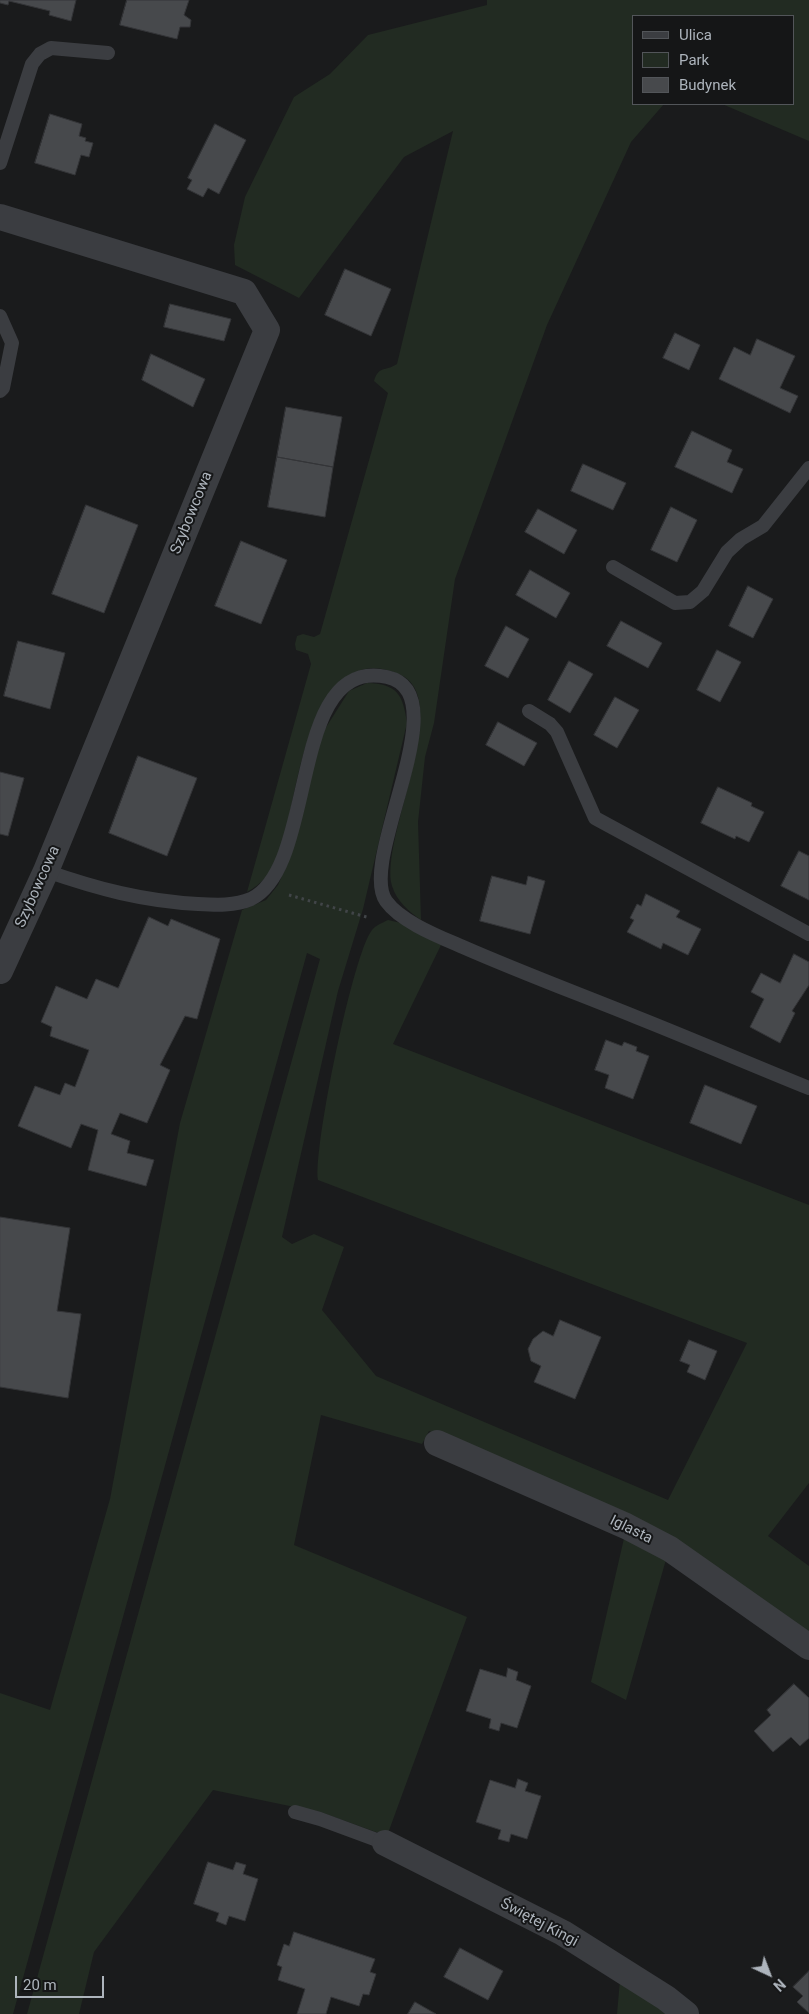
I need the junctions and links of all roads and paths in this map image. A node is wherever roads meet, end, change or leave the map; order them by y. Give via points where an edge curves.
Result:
1 (108, 53) dead end
2 (0, 163) edge
3 (0, 217) edge
4 (0, 316) edge
5 (0, 391) edge
6 (809, 468) edge
7 (613, 567) dead end
8 (529, 711) dead end
9 (46, 871) junction
10 (267, 887) junction
11 (370, 918) dead end
12 (809, 934) edge
13 (0, 971) edge
14 (809, 1088) edge
15 (437, 1443) dead end
16 (809, 1647) edge
17 (295, 1812) dead end
18 (385, 1843) joint
19 (686, 2014) edge

1 - 2 lane via 50,48 40,54 32,64
3 - 9 street, Szybowcowa via 244,292 267,330
4 - 5 lane via 12,343
6 - 7 lane via 763,526 727,552 704,591 690,602 675,603
8 - 12 lane via 550,724 560,737 595,818
9 - 10 lane via 95,888 157,901 239,903 259,895
9 - 13 street, Szybowcowa
10 - 11 path
10 - 14 lane via 285,856 312,746 334,698 358,678 370,675 392,678 407,691 414,717 408,756 382,860 381,884 384,898 392,908 436,935 507,966
15 - 16 street, Iglasta via 626,1526 670,1549
17 - 18 lane
18 - 19 street, Świętej Kingi via 563,1933

